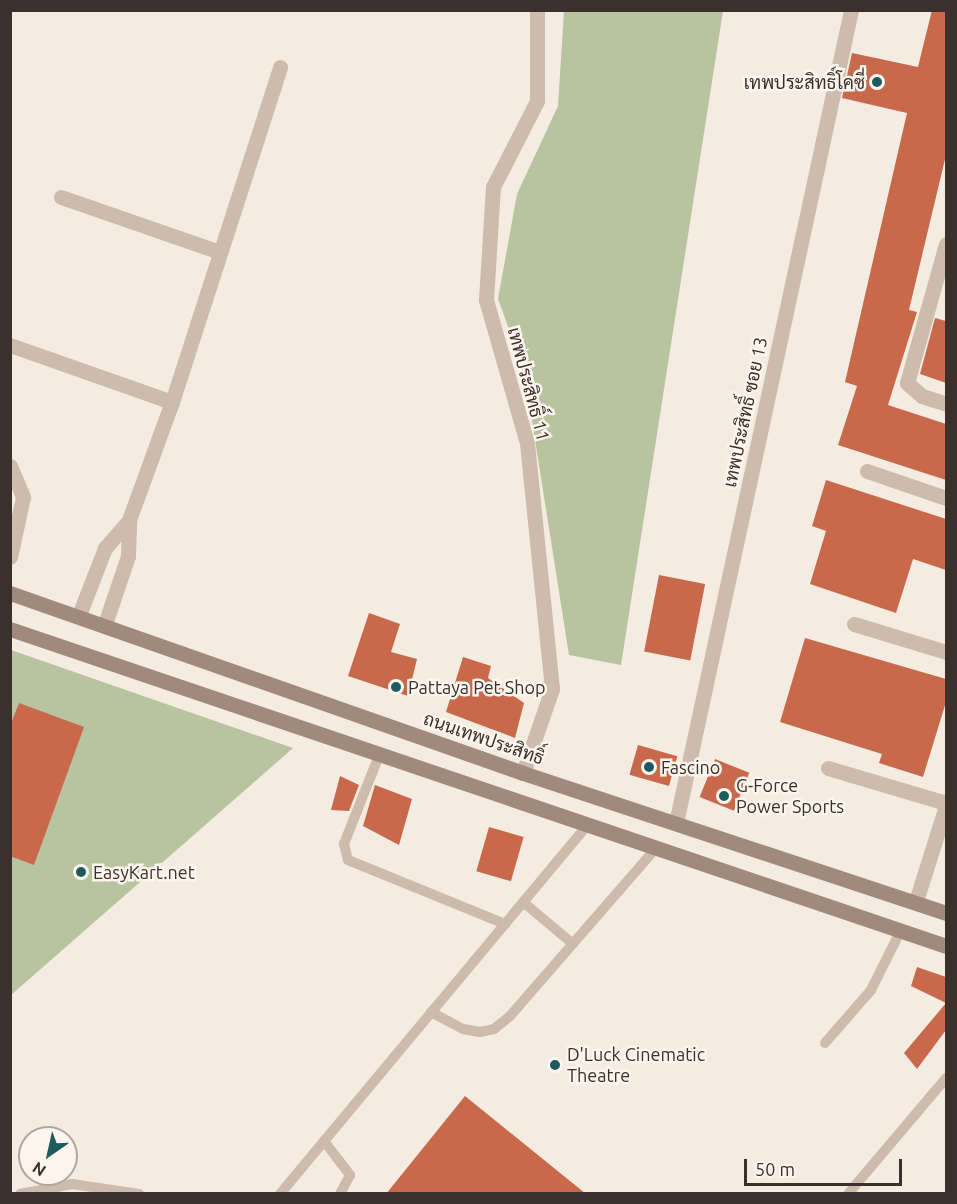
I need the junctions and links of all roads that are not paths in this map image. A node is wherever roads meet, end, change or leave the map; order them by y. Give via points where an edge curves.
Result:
1 (852, 10) edge
2 (534, 12) edge
3 (280, 67) dead end
4 (61, 197) dead end
5 (946, 244) edge
6 (220, 252) junction
7 (10, 345) edge
8 (172, 402) junction
9 (946, 404) edge
10 (10, 466) edge
11 (867, 471) dead end
12 (946, 498) edge
13 (129, 520) junction
14 (10, 557) edge
15 (10, 593) edge
16 (79, 615) junction
17 (105, 624) junction
18 (854, 624) dead end
19 (10, 629) edge
20 (946, 652) edge
21 (380, 753) junction
22 (828, 768) dead end
23 (523, 773) junction
24 (946, 805) edge
25 (676, 823) junction
26 (588, 824) junction
27 (657, 847) junction
28 (916, 901) junction
29 (524, 902) junction
30 (946, 913) edge
31 (505, 924) junction
32 (901, 930) junction
33 (573, 944) junction
34 (946, 946) edge
35 (431, 1012) junction
36 (825, 1043) dead end
37 (946, 1078) edge
38 (324, 1141) junction
39 (20, 1194) edge
40 (139, 1194) edge
41 (280, 1194) edge
42 (340, 1194) edge
43 (848, 1194) edge

1 - 25 street, เทพประสิทธิ์ ซอย 13
2 - 23 street, เทพประสิทธิ์ 11 via 537,101 493,188 486,300 527,443 552,689
3 - 6 street
4 - 6 street
5 - 9 street via 907,383 922,396
6 - 8 street
7 - 8 street
8 - 13 street
10 - 14 street via 23,497
11 - 12 street
13 - 16 street via 105,549
13 - 17 street via 128,556
15 - 16 main road, ถนนเทพประสิทธิ์
16 - 17 main road, ถนนเทพประสิทธิ์
17 - 23 main road, ถนนเทพประสิทธิ์
18 - 20 street
19 - 21 main road
21 - 26 main road
21 - 31 lane via 344,844 348,860
22 - 24 street
23 - 25 main road, ถนนเทพประสิทธิ์
24 - 28 street
25 - 28 main road, ถนนเทพประสิทธิ์
26 - 27 main road
26 - 29 lane
27 - 32 main road
27 - 33 lane
28 - 30 main road, ถนนเทพประสิทธิ์
29 - 31 lane
29 - 33 lane
31 - 35 lane
32 - 34 main road
32 - 36 lane via 871,990
33 - 35 lane via 494,1029 463,1029
35 - 38 lane
37 - 43 lane
38 - 41 lane
38 - 42 lane via 350,1174
39 - 40 lane via 72,1184

